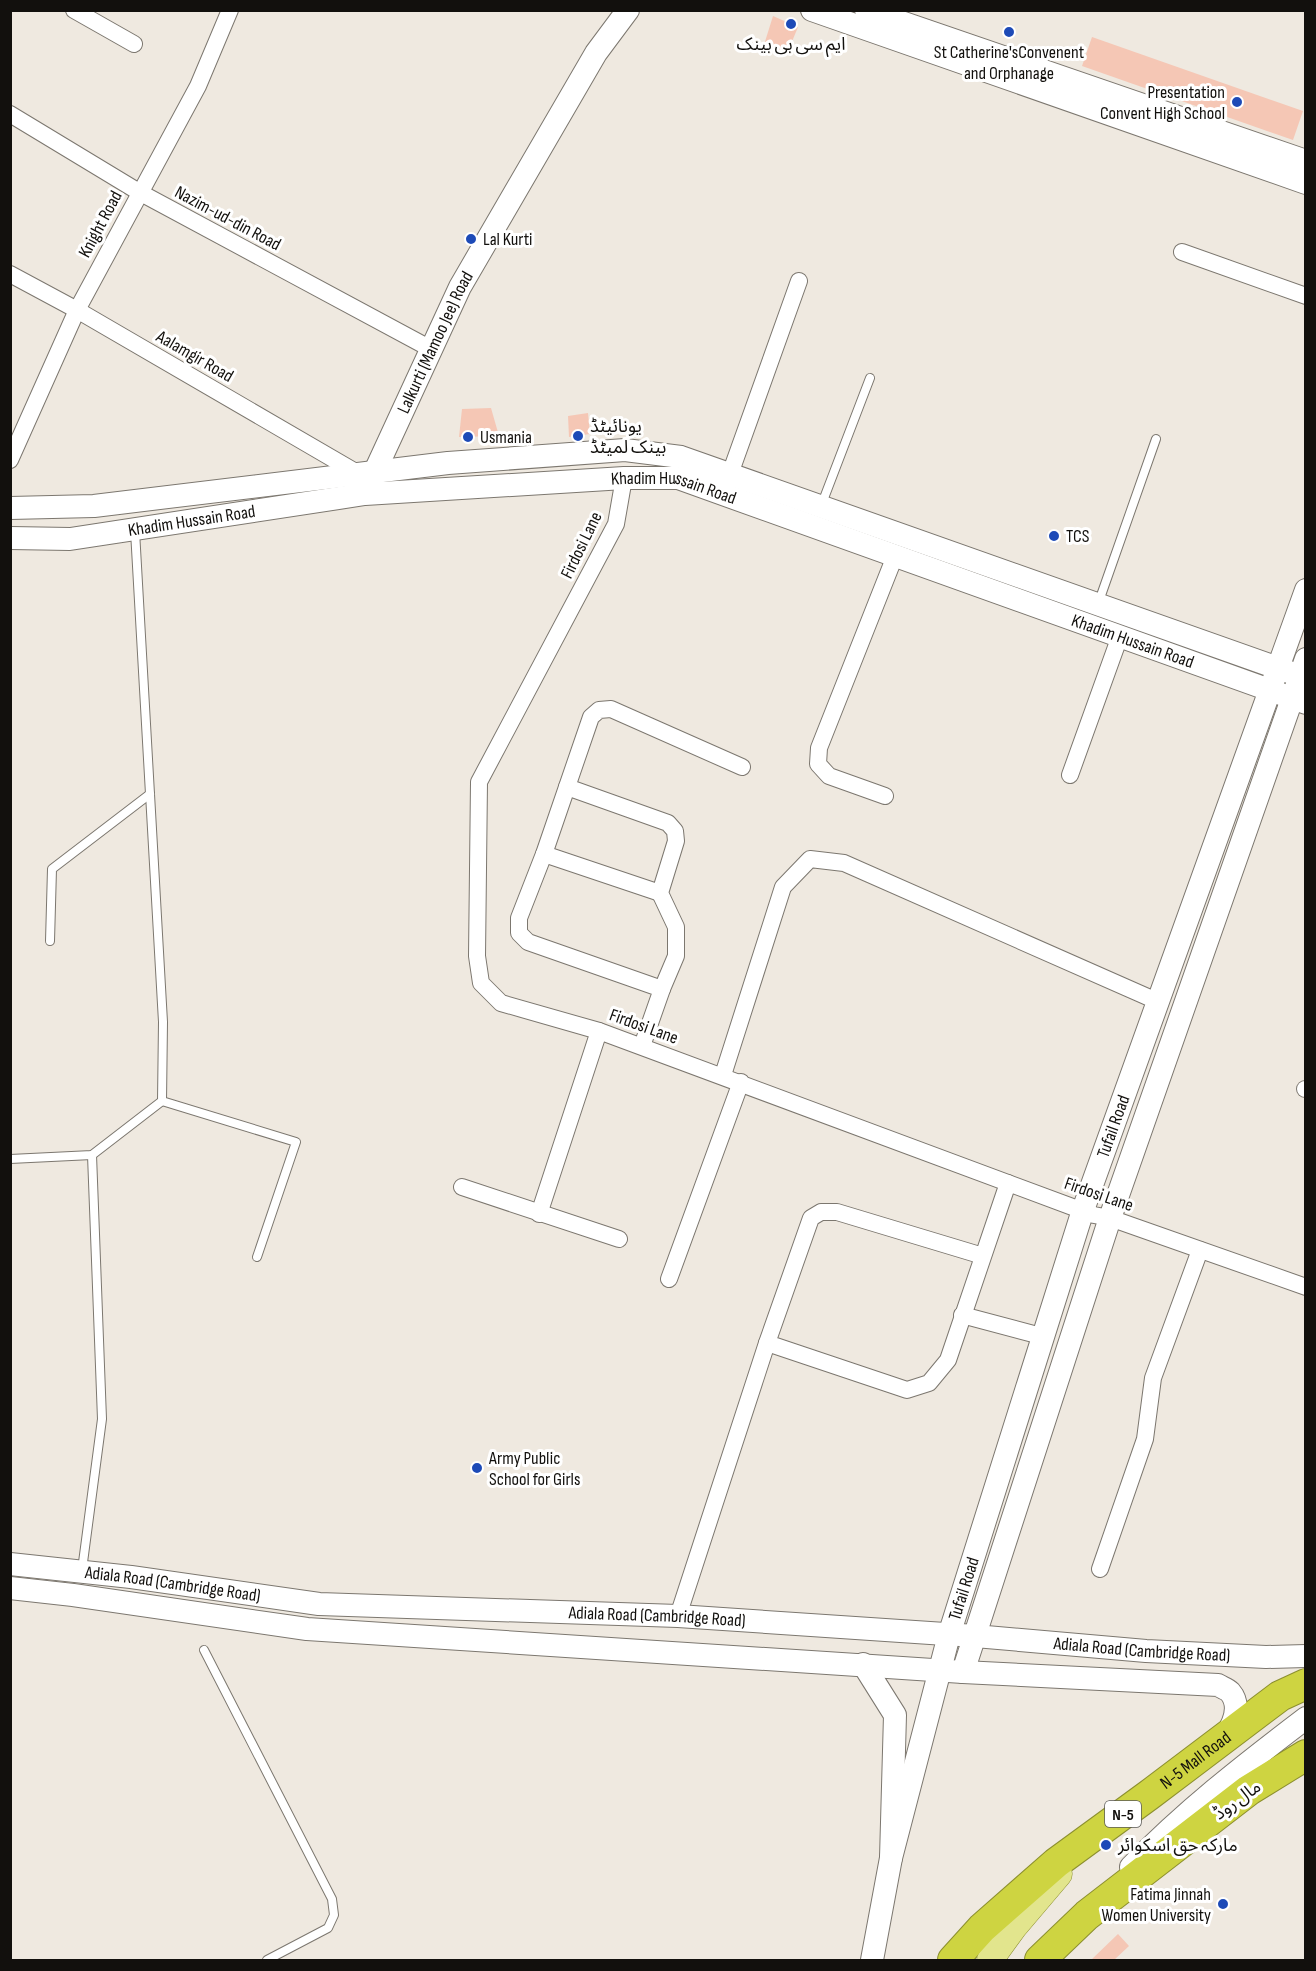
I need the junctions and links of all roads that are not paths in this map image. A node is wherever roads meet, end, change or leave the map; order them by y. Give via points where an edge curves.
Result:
1 (74, 10) edge
2 (230, 10) edge
3 (628, 10) edge
4 (812, 10) edge
5 (866, 10) edge
6 (134, 44) dead end
7 (10, 114) edge
8 (1305, 161) edge
9 (1305, 183) edge
10 (139, 192) junction
11 (1182, 252) dead end
12 (10, 274) edge
13 (798, 281) dead end
14 (1305, 296) edge
15 (77, 310) junction
16 (431, 349) junction
17 (870, 378) dead end
18 (1156, 439) dead end
19 (10, 460) edge
20 (730, 474) junction
21 (624, 478) junction
22 (366, 480) junction
23 (820, 506) junction
24 (10, 508) edge
25 (135, 529) junction
26 (10, 538) edge
27 (895, 556) junction
28 (1305, 590) edge
29 (1098, 604) junction
30 (1120, 636) junction
31 (1278, 668) junction
32 (1304, 671) edge
33 (1271, 689) junction
34 (1299, 700) edge
35 (742, 767) dead end
36 (1070, 775) dead end
37 (567, 787) junction
38 (150, 794) junction
39 (885, 796) dead end
40 (544, 854) junction
41 (660, 893) junction
42 (50, 941) dead end
43 (662, 989) junction
44 (1159, 1002) junction
45 (599, 1031) junction
46 (642, 1046) junction
47 (723, 1076) junction
48 (741, 1082) junction
49 (162, 1101) junction
50 (92, 1155) junction
51 (10, 1159) edge
52 (1008, 1183) junction
53 (462, 1187) dead end
54 (1083, 1210) junction
55 (539, 1214) junction
56 (1110, 1218) junction
57 (619, 1239) dead end
58 (1200, 1250) junction
59 (983, 1256) junction
60 (257, 1257) dead end
61 (669, 1278) dead end
62 (1305, 1287) edge
63 (962, 1315) junction
64 (1041, 1336) junction
65 (767, 1343) junction
66 (10, 1564) edge
67 (1100, 1569) dead end
68 (82, 1572) junction
69 (10, 1588) edge
70 (678, 1616) junction
71 (949, 1635) junction
72 (975, 1636) junction
73 (204, 1650) dead end
74 (1305, 1656) edge
75 (863, 1664) junction
76 (939, 1670) junction
77 (963, 1672) junction
78 (1305, 1684) edge
79 (1305, 1718) edge
80 (1225, 1737) junction
81 (1305, 1755) edge
82 (1091, 1837) junction
83 (891, 1858) junction
84 (1087, 1915) junction
85 (267, 1960) edge
86 (872, 1960) edge
87 (953, 1960) edge
88 (990, 1960) edge
89 (1040, 1960) edge

1 - 6 street
2 - 10 street, Knight Road via 198,86
3 - 16 main road, Lalkurti (Mamoo Jee) Road via 597,53 519,185 460,287
4 - 9 main road
5 - 8 main road
7 - 10 street, Nazim-ud-din Road
10 - 15 street, Knight Road
10 - 16 street, Nazim-ud-din Road
11 - 14 street
12 - 15 street, Aalamgir Road
13 - 20 street
15 - 19 street, Knight Road
15 - 22 street, Aalamgir Road
16 - 22 main road, Lalkurti (Mamoo Jee) Road
17 - 23 lane
18 - 29 lane
20 - 22 main road, Khadim Hussain Road via 681,457 625,450 448,463
20 - 23 main road, Khadim Hussain Road
21 - 22 main road, Khadim Hussain Road
21 - 27 main road, Khadim Hussain Road via 678,478
21 - 45 street, Firdosi Lane via 616,524 479,782 477,956 481,983 501,1003
22 - 24 main road, Khadim Hussain Road via 94,506
22 - 25 main road, Khadim Hussain Road
23 - 29 main road, Khadim Hussain Road
25 - 26 main road, Khadim Hussain Road via 70,539
25 - 38 lane
27 - 30 main road, Khadim Hussain Road
27 - 39 street via 819,748 818,764 829,776
28 - 31 main road, Tufail Road
29 - 31 main road, Khadim Hussain Road
30 - 33 main road, Khadim Hussain Road
30 - 36 street
31 - 32 main road, Khadim Hussain Road
31 - 33 main road, Tufail Road
32 - 34 main road, Tufail Road
33 - 34 main road, Khadim Hussain Road
33 - 44 main road, Tufail Road
34 - 56 main road, Tufail Road
35 - 37 street via 611,709 599,710 591,717
37 - 40 street
37 - 41 street via 668,823 675,831 676,841
38 - 42 lane via 52,869
38 - 49 lane via 163,1022
40 - 41 street
40 - 43 street via 519,918 519,933 528,942
41 - 43 street via 676,927 676,956
43 - 46 street
44 - 47 street via 844,864 810,859 783,887
44 - 54 main road, Tufail Road
45 - 46 street, Firdosi Lane
45 - 55 street
46 - 47 street, Firdosi Lane
47 - 48 street, Firdosi Lane
48 - 52 street, Firdosi Lane
48 - 61 street
49 - 50 lane
49 - 60 lane via 296,1142
50 - 51 lane
50 - 68 lane via 102,1419
52 - 54 street, Firdosi Lane
52 - 59 street
53 - 55 street
54 - 56 street, Firdosi Lane
54 - 64 main road, Tufail Road
55 - 57 street
56 - 58 street, Firdosi Lane
56 - 72 main road, Tufail Road
58 - 62 street, Firdosi Lane
58 - 67 street via 1153,1378 1145,1439
59 - 63 street
59 - 65 street via 837,1212 821,1212 811,1218
63 - 64 street
63 - 65 street via 948,1360 929,1383 907,1390
64 - 71 main road, Tufail Road
65 - 70 street
66 - 68 main road, Adiala Road (Cambridge Road)
68 - 70 main road, Adiala Road (Cambridge Road) via 319,1605
69 - 75 main road, Adiala Road (Cambridge Road) via 307,1629
70 - 71 main road, Adiala Road (Cambridge Road)
71 - 72 main road, Adiala Road (Cambridge Road)
71 - 76 main road, Tufail Road
72 - 74 main road, Adiala Road (Cambridge Road) via 1146,1651
72 - 77 main road, Tufail Road
73 - 85 lane via 332,1899 334,1915 328,1928
75 - 76 main road, Adiala Road (Cambridge Road)
75 - 83 main road via 895,1715
76 - 77 main road, Adiala Road (Cambridge Road)
76 - 83 main road, Tufail Road
77 - 80 main road, Adiala Road (Cambridge Road) via 1218,1684 1230,1693 1236,1706 1233,1725
78 - 80 highway, N-5 Mall Road / N-5 via 1280,1696
79 - 84 main road via 1236,1771 1159,1839
80 - 82 highway, N-5 Mall Road / N-5
81 - 84 highway, مال روڈ via 1249,1790
82 - 87 highway, N-5 Mall Road / N-5 via 982,1928
82 - 88 main road
83 - 86 main road
84 - 89 highway, مال روڈ

